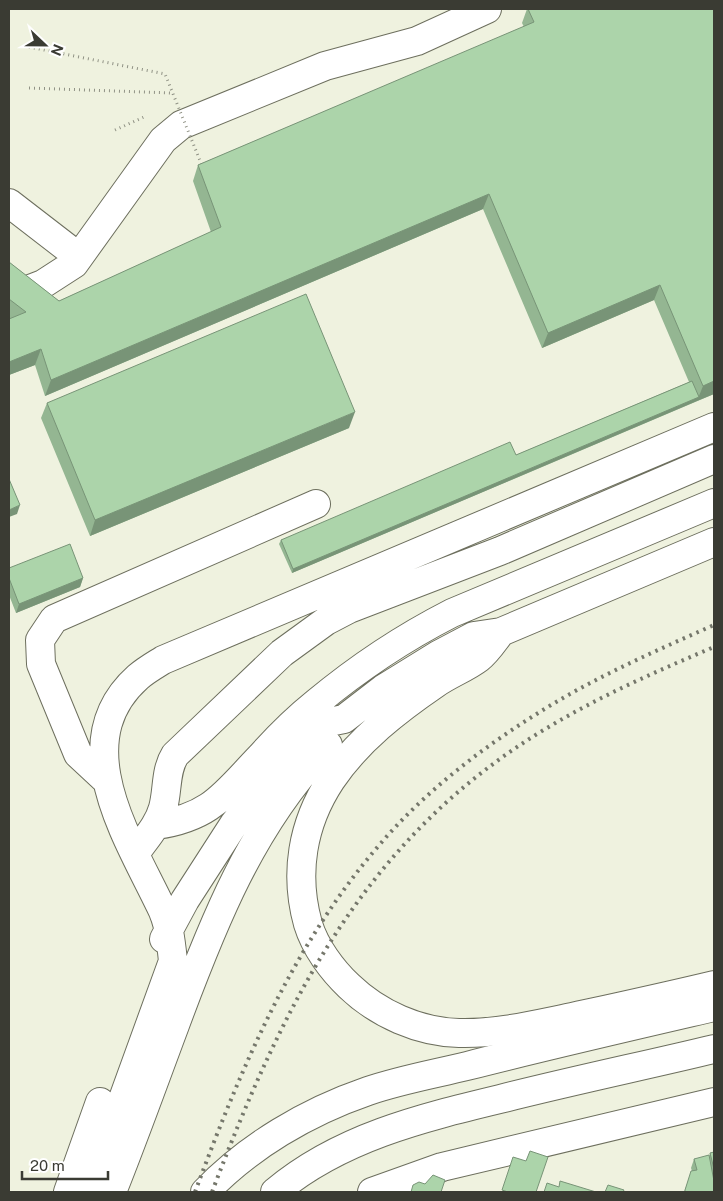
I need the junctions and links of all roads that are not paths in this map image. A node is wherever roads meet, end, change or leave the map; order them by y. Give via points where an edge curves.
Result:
1 (487, 9) edge
2 (9, 203) edge
3 (79, 257) junction
4 (9, 297) edge
5 (714, 427) edge
6 (714, 459) edge
7 (714, 503) edge
8 (316, 504) dead end
9 (714, 542) edge
10 (500, 632) junction
11 (344, 719) junction
12 (107, 781) junction
13 (157, 825) junction
14 (135, 854) junction
15 (169, 930) junction
16 (714, 985) edge
17 (714, 1007) edge
18 (714, 1049) edge
19 (714, 1102) edge
20 (68, 1192) edge
21 (96, 1192) edge
22 (112, 1192) edge
23 (205, 1192) edge
24 (275, 1192) edge
25 (372, 1192) edge

1 - 3 main road via 417,41 325,66 181,125 163,140
2 - 3 main road
3 - 4 main road via 59,276
5 - 12 main road via 164,660 139,677 116,705 108,728 105,752
6 - 13 main road via 326,621 282,653 175,755 170,763
7 - 13 main road via 452,613 424,628 374,659 316,703 215,804 184,819
8 - 12 main road via 54,619 40,640 41,664 78,754
9 - 10 main road
10 - 11 main road via 474,636 438,655 383,689
10 - 16 main road via 480,658 413,699 370,735 340,768 324,792 304,843 300,869 310,929 326,959 357,994 380,1010 418,1026 458,1033 538,1024
11 - 15 main road via 329,722 314,734 250,804 209,860
11 - 22 main road via 339,734 281,802 240,870 196,969
12 - 14 main road via 111,800
13 - 14 main road
14 - 15 main road
15 - 20 main road via 152,965
15 - 21 main road via 173,961 98,1165
17 - 23 main road via 369,1091 297,1123 241,1159
18 - 24 main road via 538,1089 394,1128 328,1155
19 - 25 main road via 442,1167

